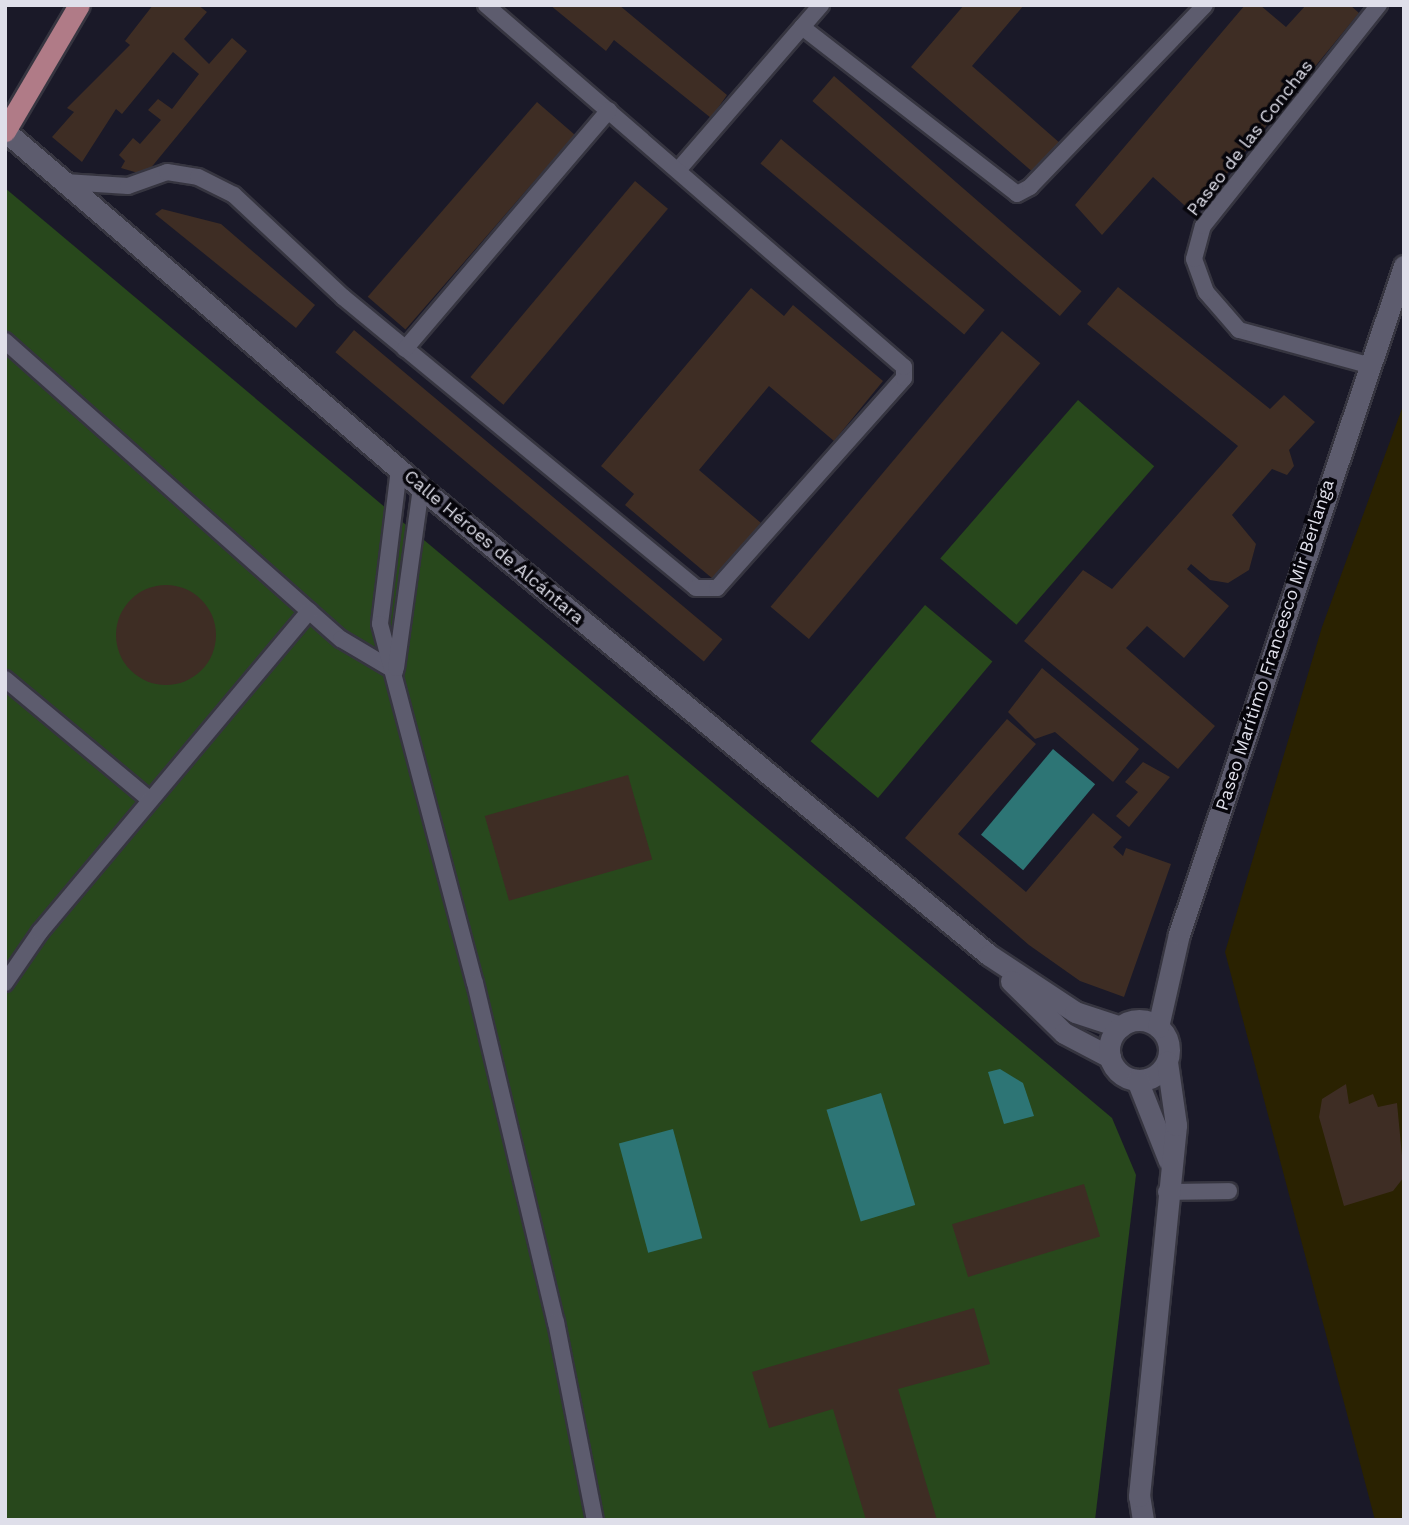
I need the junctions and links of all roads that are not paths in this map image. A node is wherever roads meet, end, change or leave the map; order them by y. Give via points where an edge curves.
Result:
1 (79, 5) edge
2 (486, 5) edge
3 (821, 5) edge
4 (1205, 5) edge
5 (1379, 5) edge
6 (802, 27) junction
7 (609, 110) junction
8 (5, 131) edge
9 (679, 169) junction
10 (65, 182) junction
11 (1404, 267) edge
12 (5, 341) edge
13 (405, 349) junction
14 (1368, 365) junction
15 (399, 469) junction
16 (421, 488) junction
17 (309, 611) junction
18 (395, 671) junction
19 (5, 680) edge
20 (149, 799) junction
21 (989, 955) junction
22 (5, 983) edge
23 (1121, 1027) junction
24 (1158, 1027) junction
25 (1110, 1057) junction
26 (1167, 1062) junction
27 (1137, 1080) junction
28 (1169, 1161) junction
29 (1229, 1191) dead end
30 (1166, 1192) junction
31 (595, 1520) edge
32 (1143, 1520) edge

1 - 8 main road
2 - 7 lane
3 - 6 lane
4 - 6 lane via 1030,187 1017,194
5 - 14 lane, Paseo de las Conchas via 1203,226 1194,259 1206,292 1239,330
6 - 9 lane
7 - 9 lane
7 - 13 lane
8 - 10 street, Calle Héroes de Alcántara
9 - 13 lane via 902,362 905,372 717,588 696,588
10 - 13 lane via 128,186 167,172 198,177 234,195
10 - 15 street, Calle Héroes de Alcántara
11 - 14 street, Paseo Marítimo Francesco Mir Berlanga
12 - 17 lane
14 - 24 street, Paseo Marítimo Francesco Mir Berlanga via 1179,934
15 - 16 street, Calle Héroes de Alcántara
15 - 18 lane via 380,603
16 - 18 lane
16 - 21 street, Calle Héroes de Alcántara
17 - 18 lane via 356,650
17 - 20 lane
18 - 31 lane via 556,1322
19 - 20 lane
20 - 22 lane
21 - 23 street via 1074,1012
21 - 25 street via 1037,1011
23 - 24 street via 1143,1021
23 - 25 street
24 - 26 street via 1166,1037
25 - 27 street via 1120,1073
26 - 27 street via 1155,1076
26 - 28 street via 1176,1125
27 - 28 street
28 - 30 street
29 - 30 lane
30 - 32 street via 1139,1496

